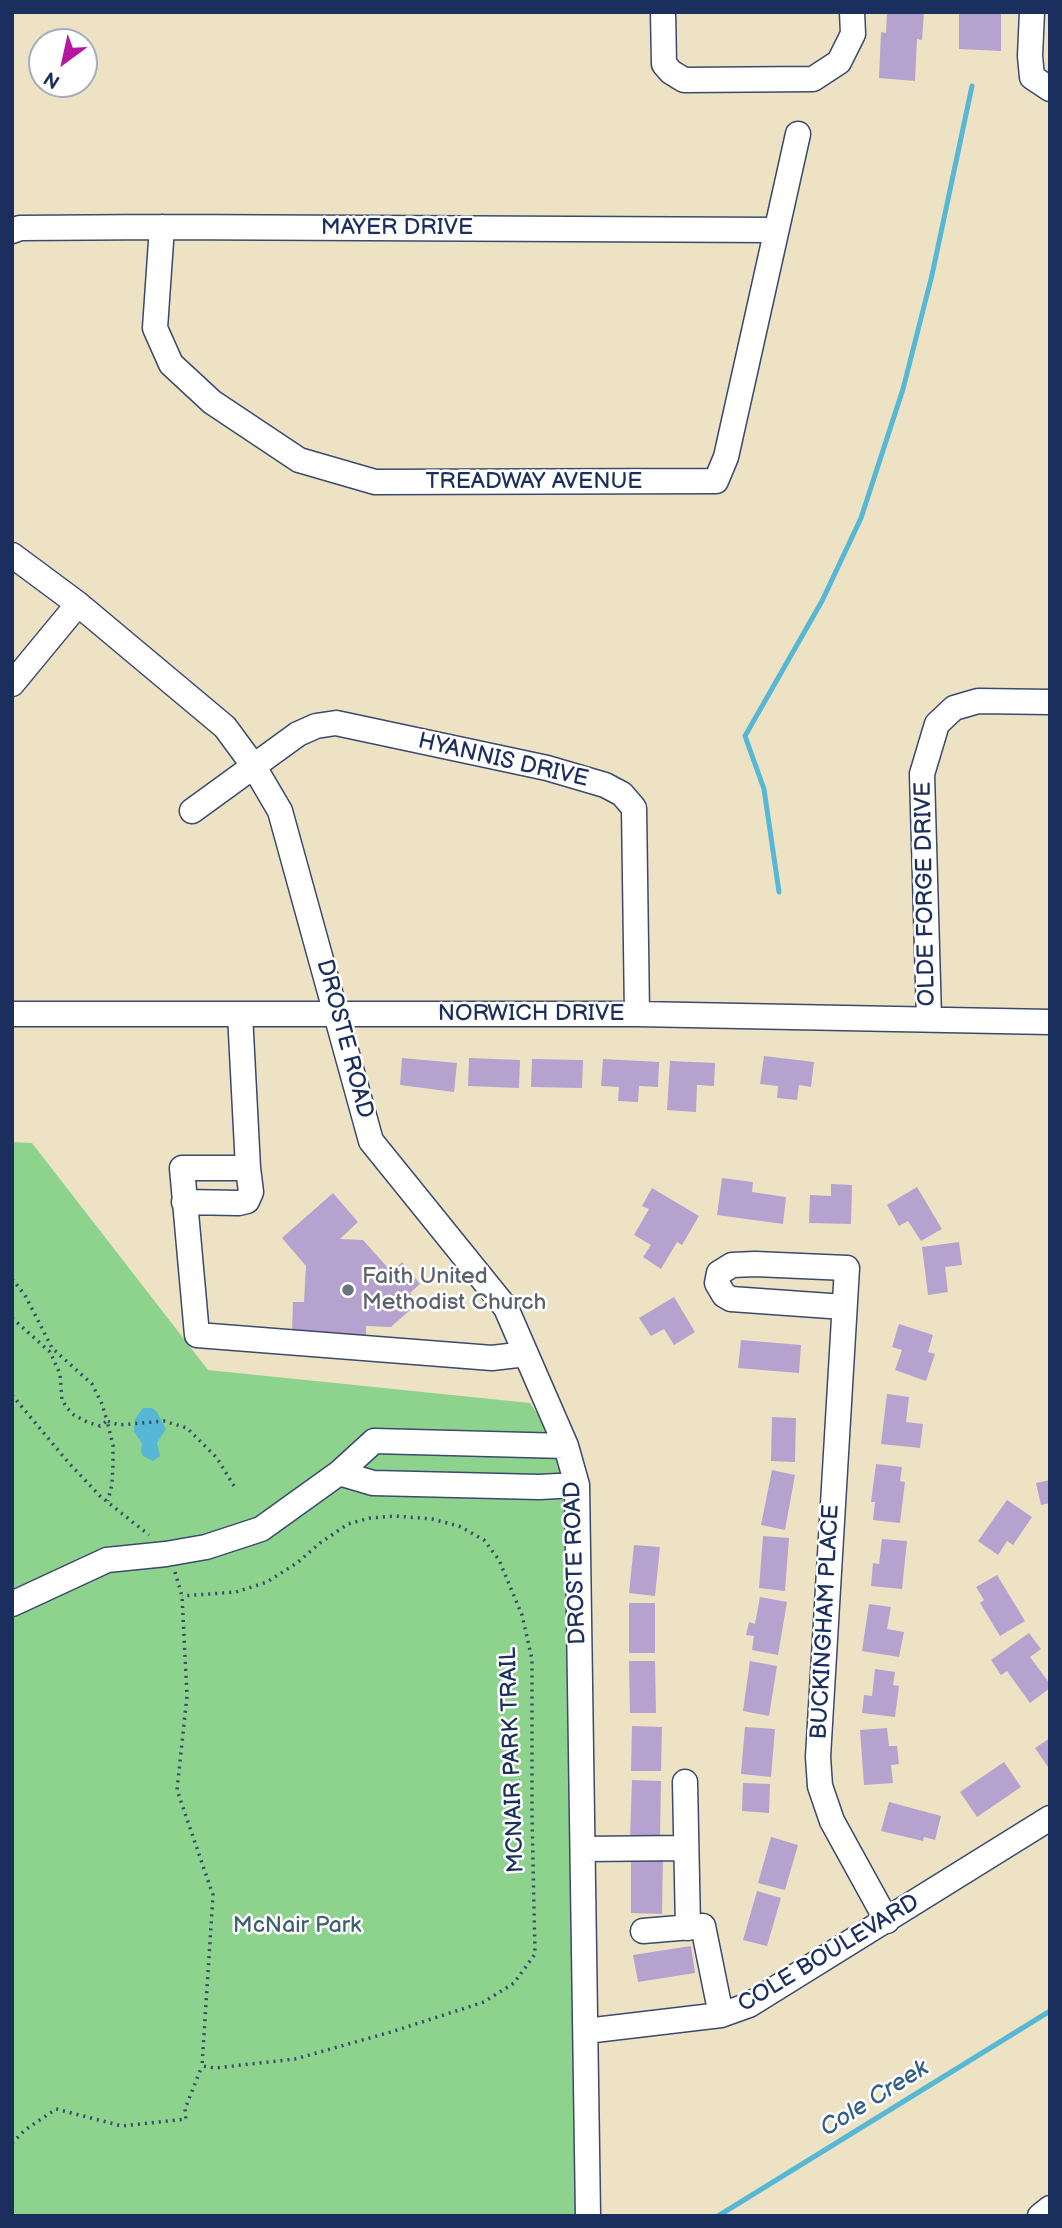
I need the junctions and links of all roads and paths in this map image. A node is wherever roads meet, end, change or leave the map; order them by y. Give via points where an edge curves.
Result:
1 (663, 12) edge
2 (852, 12) edge
3 (1032, 12) edge
4 (1050, 89) edge
5 (798, 134) dead end
6 (14, 225) edge
7 (162, 227) junction
8 (775, 230) junction
9 (12, 555) edge
10 (78, 604) junction
11 (12, 684) edge
12 (1050, 702) edge
13 (253, 765) junction
14 (192, 811) dead end
15 (12, 1014) edge
16 (240, 1014) junction
17 (338, 1014) junction
18 (638, 1014) junction
19 (929, 1018) junction
20 (1050, 1022) edge
21 (248, 1168) junction
22 (184, 1202) junction
23 (12, 1279) edge
24 (844, 1307) junction
25 (12, 1318) edge
26 (51, 1350) junction
27 (526, 1354) junction
28 (12, 1395) edge
29 (107, 1421) junction
30 (566, 1446) junction
31 (339, 1473) junction
32 (577, 1485) junction
33 (234, 1486) dead end
34 (107, 1501) junction
35 (166, 1554) junction
36 (182, 1596) junction
37 (12, 1604) edge
38 (684, 1782) dead end
39 (1050, 1818) edge
40 (686, 1848) junction
41 (583, 1849) junction
42 (887, 1921) junction
43 (688, 1928) junction
44 (643, 1931) dead end
45 (721, 2015) junction
46 (586, 2031) junction
47 (202, 2066) junction
48 (12, 2143) edge
49 (1050, 2208) edge
50 (588, 2216) edge
51 (1040, 2216) edge

1 - 2 street via 664,64 684,80 813,79 839,62 853,33
3 - 4 street via 1032,77
5 - 8 street, TREADWAY AVENUE
6 - 7 street, MAYER DRIVE
7 - 8 street, MAYER DRIVE
7 - 8 street, TREADWAY AVENUE via 155,328 171,364 212,402 299,460 375,482 716,481 726,457
9 - 10 street, DROSTE ROAD
10 - 11 street
10 - 13 street, DROSTE ROAD via 225,727
12 - 19 street, OLDE FORGE DRIVE via 978,701 954,708 937,724 922,774
13 - 14 street, HYANNIS DRIVE
13 - 17 street, DROSTE ROAD via 280,811
13 - 18 street, HYANNIS DRIVE via 298,734 336,723 547,768 622,794 634,808
15 - 16 street, NORWICH DRIVE
16 - 17 street, NORWICH DRIVE
16 - 21 street
17 - 18 street, NORWICH DRIVE
17 - 27 street, DROSTE ROAD via 372,1141 506,1308
18 - 19 street, NORWICH DRIVE
19 - 20 street, NORWICH DRIVE
21 - 22 street via 251,1192 247,1200
21 - 22 street via 182,1168
22 - 27 street via 197,1335 492,1358
23 - 26 path via 25,1295
24 - 24 street, BUCKINGHAM PLACE via 847,1268 755,1264 732,1265 719,1273 717,1283 730,1299
24 - 42 street, BUCKINGHAM PLACE via 818,1758 820,1786 832,1821
25 - 26 path
26 - 29 path via 92,1384
26 - 29 path via 67,1408 87,1422 100,1426
27 - 30 street, DROSTE ROAD
28 - 34 path
29 - 33 path via 119,1425 164,1421 187,1429 217,1458
29 - 34 path via 113,1445
30 - 31 street via 374,1441
30 - 32 street, DROSTE ROAD
31 - 32 street via 373,1483
31 - 35 street via 261,1529
32 - 41 street, DROSTE ROAD
34 - 35 path via 158,1542
35 - 36 path
35 - 37 street via 107,1560
36 - 47 path via 187,1696 177,1790 213,1895
36 - 47 path, MCNAIR PARK TRAIL via 236,1592 267,1582 348,1524 396,1516 432,1519 459,1526 484,1540 499,1560 522,1615 532,1659 536,1954 524,1972 484,2002 391,2032 295,2059
38 - 40 street
39 - 42 street, COLE BOULEVARD
40 - 41 street
40 - 43 street
41 - 46 street, DROSTE ROAD
42 - 45 street, COLE BOULEVARD via 749,2005
43 - 44 street
43 - 45 street via 703,1926
45 - 46 street, COLE BOULEVARD
46 - 50 street, DROSTE ROAD
47 - 48 path via 185,2109 186,2119 122,2126 56,2109
49 - 51 street

